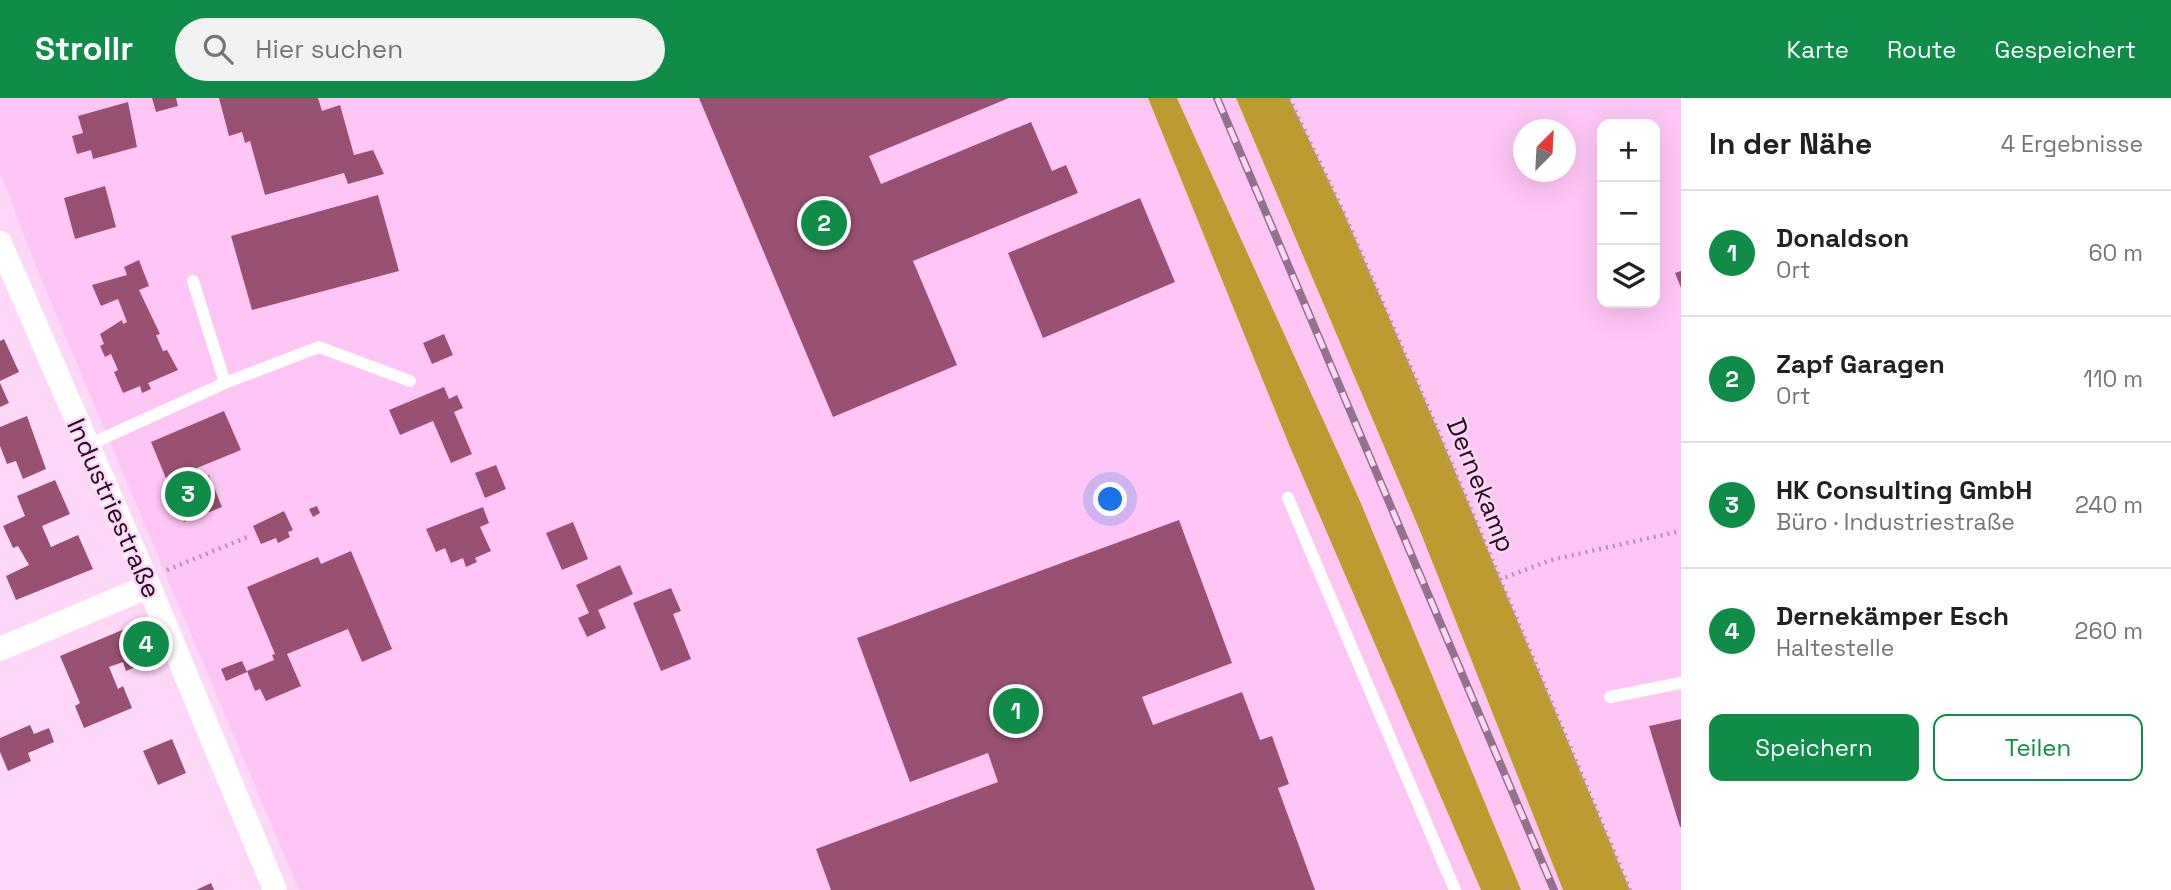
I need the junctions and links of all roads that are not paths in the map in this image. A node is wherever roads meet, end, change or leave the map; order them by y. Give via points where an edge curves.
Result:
1 (0, 243) edge
2 (193, 281) dead end
3 (410, 381) dead end
4 (225, 383) junction
5 (86, 446) junction
6 (1288, 498) dead end
7 (147, 582) junction
8 (0, 649) edge
9 (1681, 683) edge
10 (1610, 697) dead end
11 (275, 890) edge
12 (1455, 890) edge

1 - 5 street, Industriestraße
2 - 4 lane
3 - 4 lane via 318,347
4 - 5 lane
5 - 7 street, Industriestraße
6 - 12 lane
7 - 8 street
7 - 11 street, Industriestraße
9 - 10 lane

